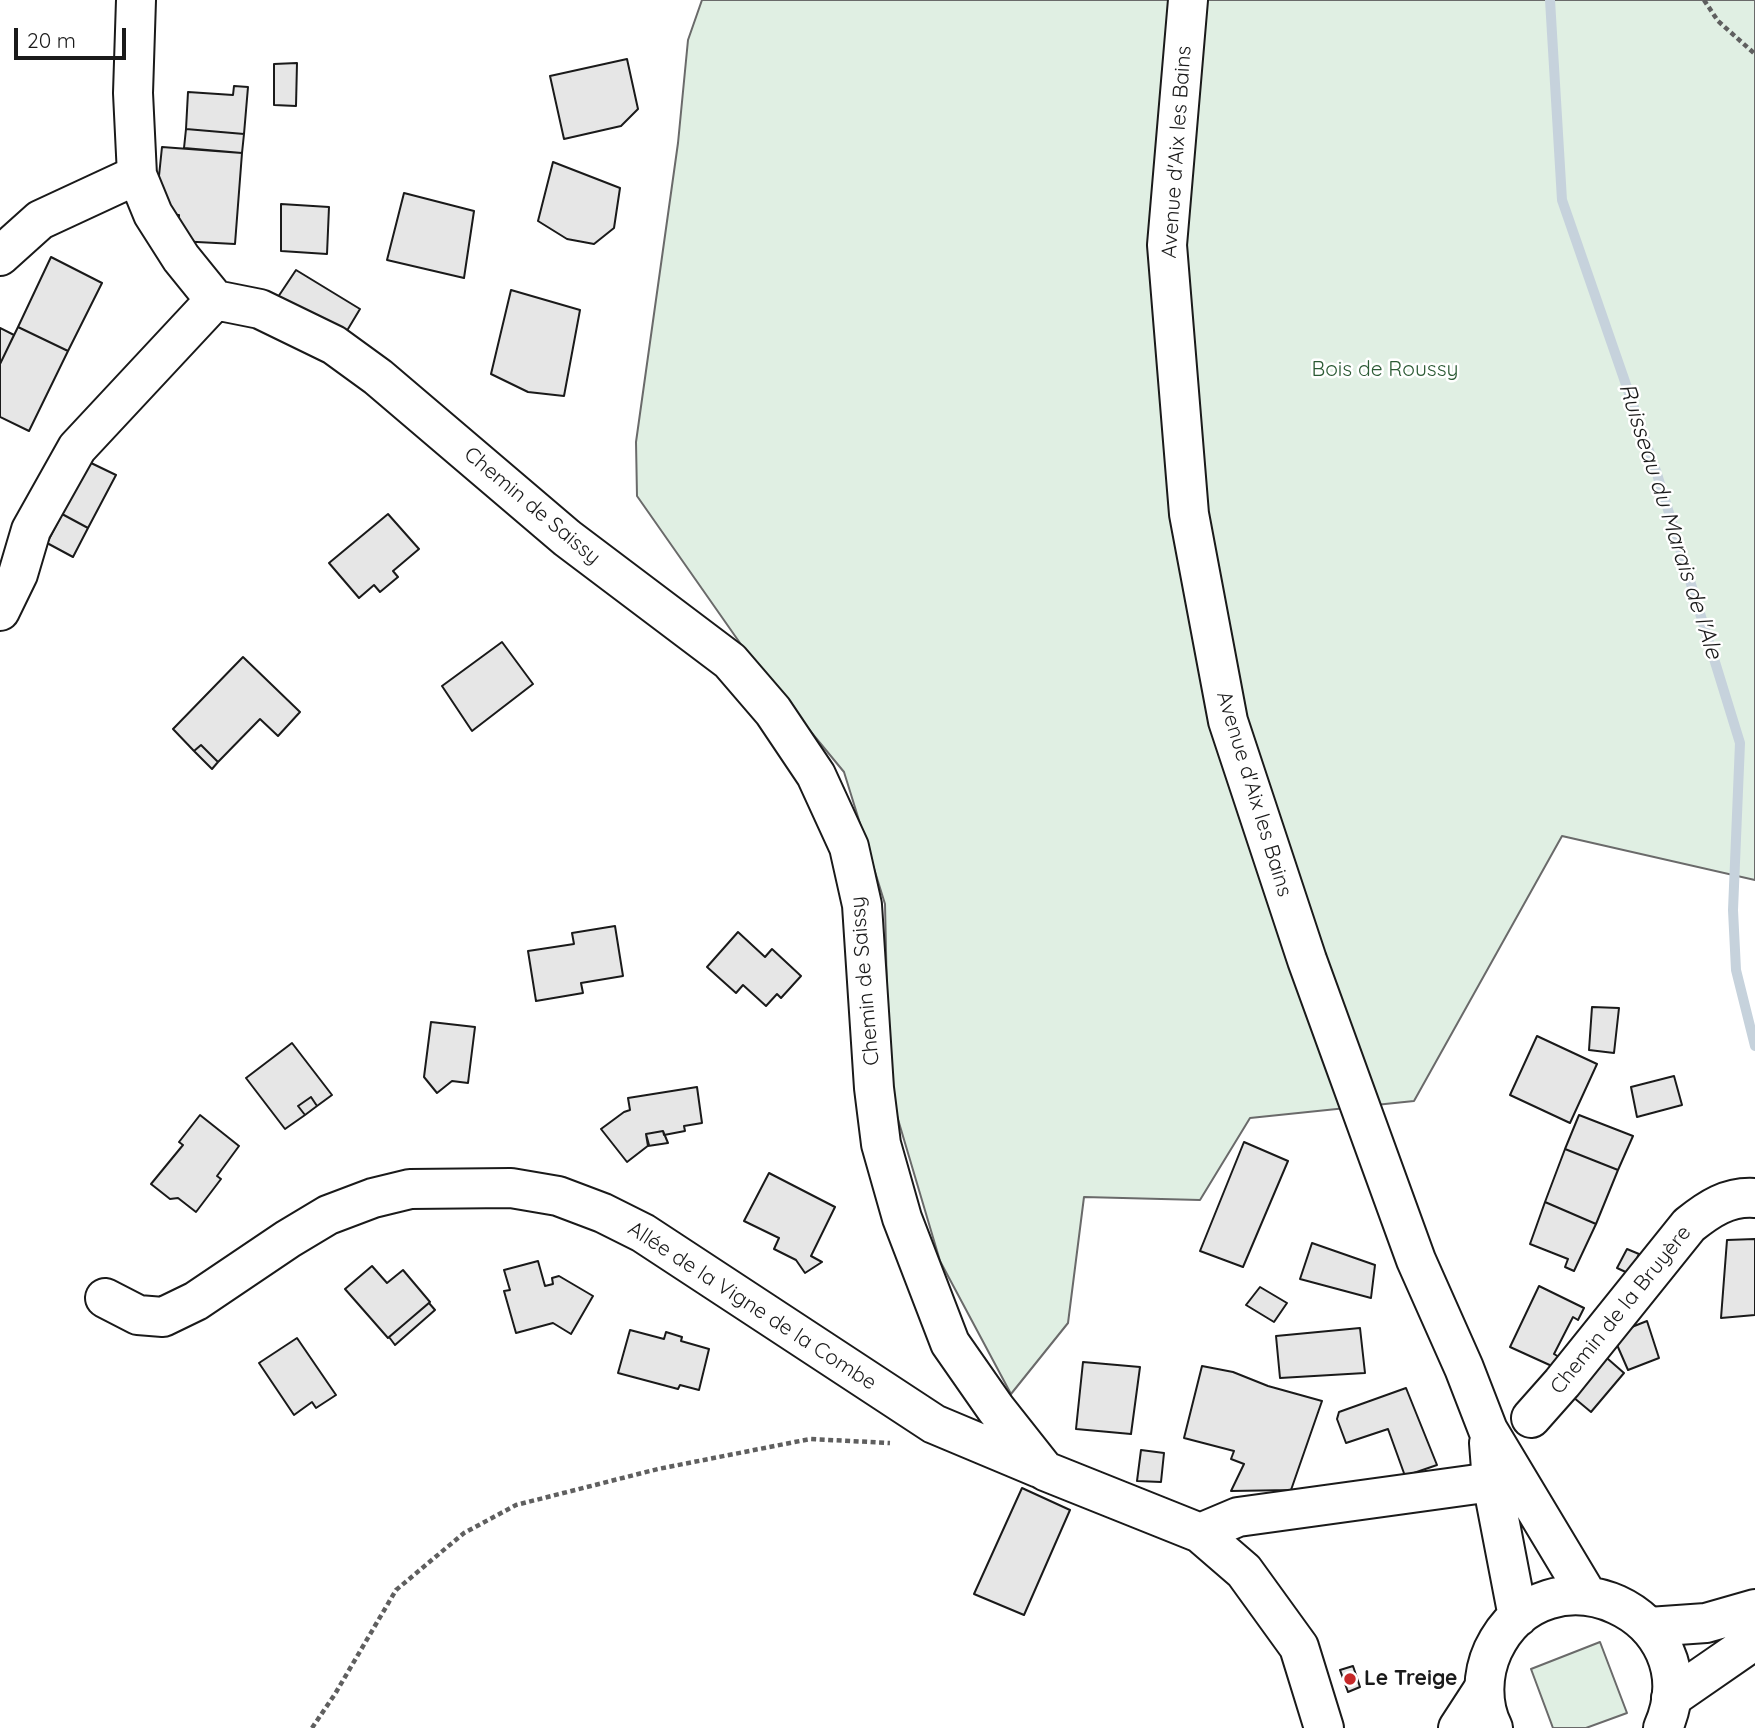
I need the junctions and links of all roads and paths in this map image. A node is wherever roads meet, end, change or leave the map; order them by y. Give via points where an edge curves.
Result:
1 (136, 0) edge
2 (1188, 0) edge
3 (1703, 0) edge
4 (1755, 54) edge
5 (137, 175) junction
6 (0, 256) edge
7 (215, 300) junction
8 (16, 528) edge
9 (0, 611) edge
10 (1755, 1198) edge
11 (105, 1298) dead end
12 (1531, 1418) dead end
13 (1488, 1430) junction
14 (901, 1444) dead end
15 (1045, 1471) junction
16 (1492, 1482) junction
17 (1200, 1533) junction
18 (1587, 1595) junction
19 (1755, 1609) edge
20 (1518, 1617) junction
21 (1649, 1627) junction
22 (1755, 1640) edge
23 (1484, 1688) junction
24 (1667, 1713) edge
25 (312, 1728) edge
26 (1324, 1728) edge
27 (1458, 1728) edge
28 (1493, 1728) edge

1 - 5 street via 133,93
2 - 13 street, Avenue d'Aix les Bains via 1167,245 1189,514 1227,721 1307,960 1416,1260
3 - 4 path via 1718,21
5 - 6 street via 40,220
5 - 7 street via 153,214
7 - 8 street via 77,448
7 - 15 street, Chemin de Saissy via 260,309 334,345 378,377 567,538 730,662 773,711 816,775 849,847 862,905 881,1144 902,1218 950,1343
8 - 9 street via 19,574
10 - 12 street, Chemin de la Bruyère via 1741,1197 1713,1206 1689,1225
11 - 15 street, Allée de la Vigne de la Combe via 138,1315 163,1317 196,1301 328,1215 410,1189 511,1188 558,1196 643,1233 934,1424
13 - 16 street
13 - 18 street
14 - 25 path via 810,1439 658,1469 516,1505 464,1533 396,1590
15 - 17 street, Chemin de Saissy
16 - 17 street via 1238,1517
16 - 20 street
17 - 26 street, Chemin de Saissy via 1244,1571 1299,1647
18 - 20 street via 1538,1603
18 - 21 street via 1612,1601
19 - 21 street via 1706,1623
20 - 23 street via 1500,1637 1488,1661
21 - 24 street via 1666,1654 1673,1683
22 - 24 street
23 - 27 street
23 - 28 street

